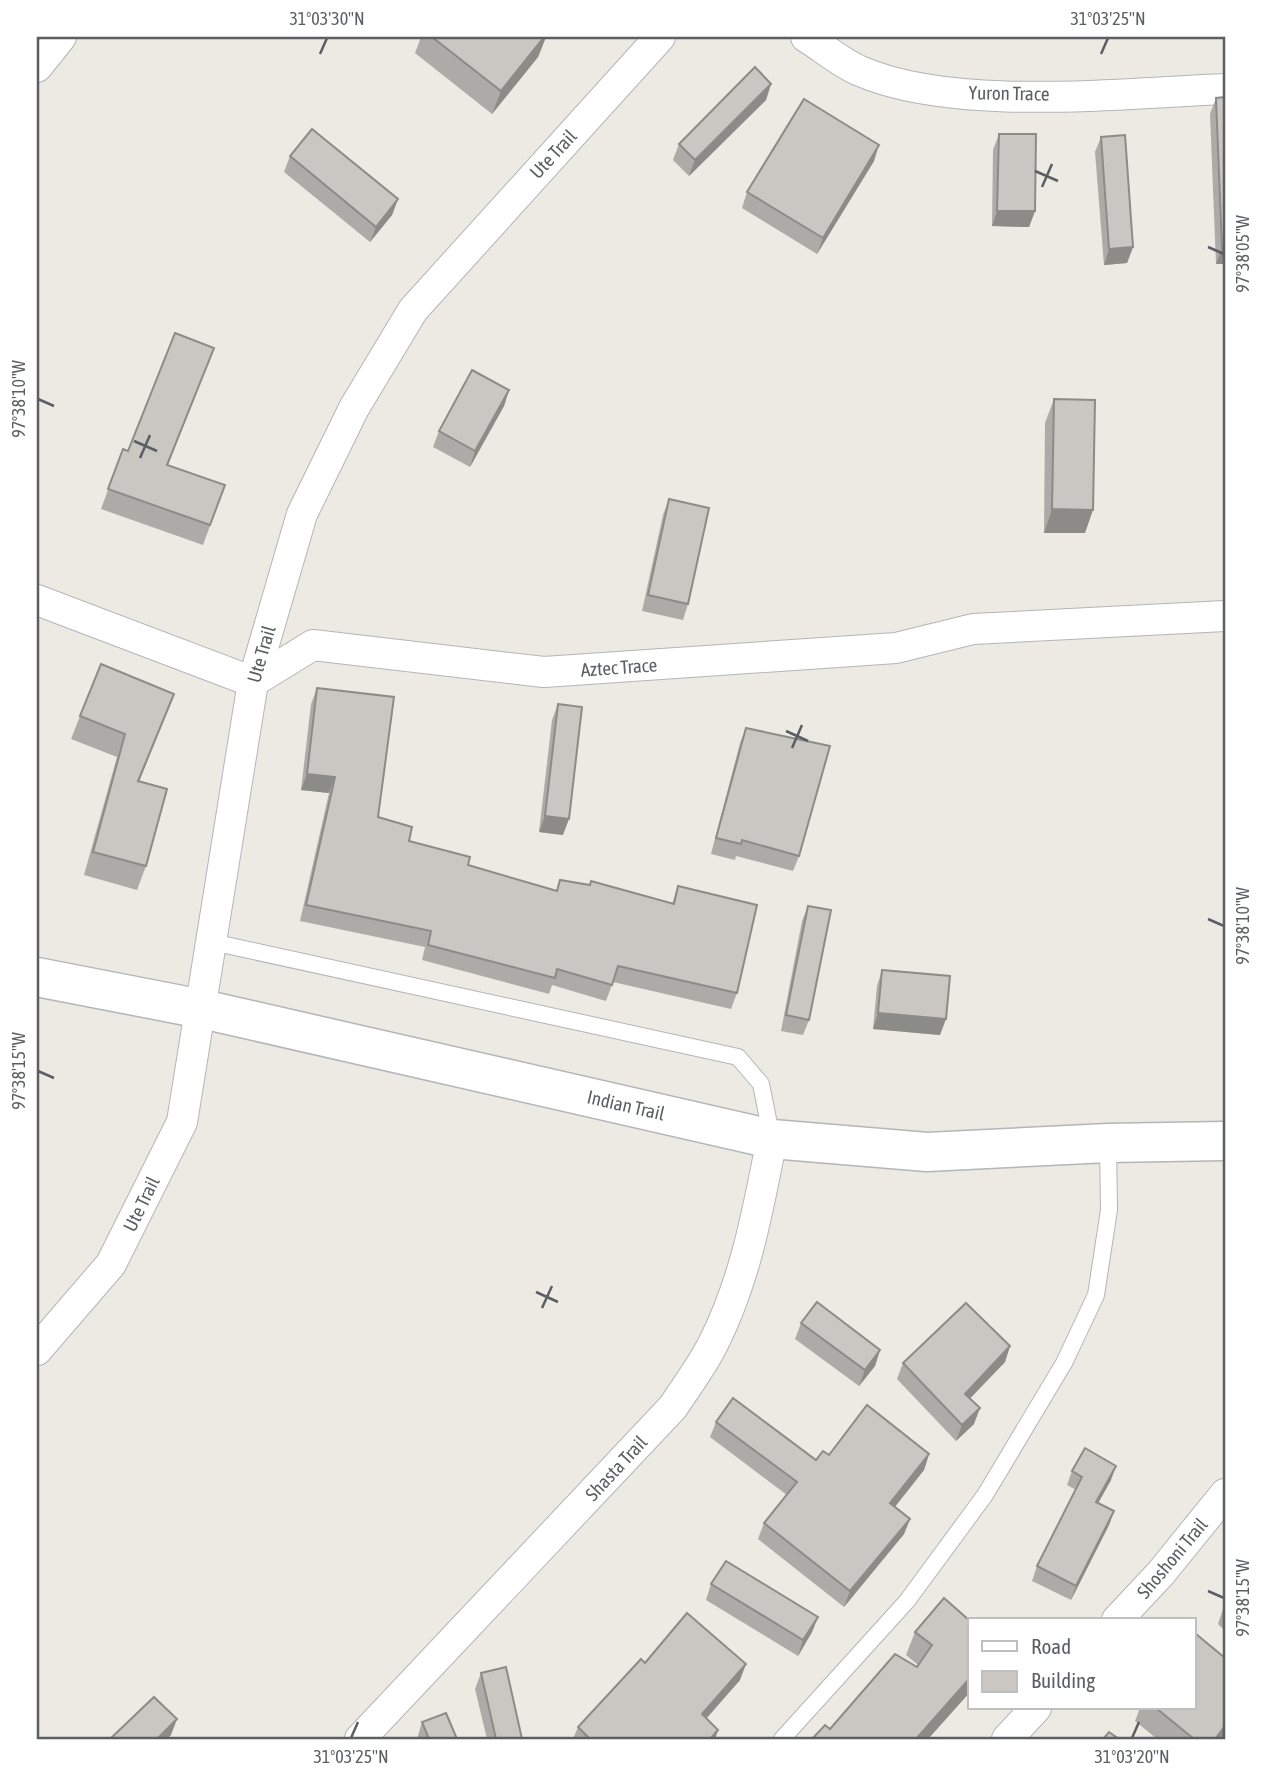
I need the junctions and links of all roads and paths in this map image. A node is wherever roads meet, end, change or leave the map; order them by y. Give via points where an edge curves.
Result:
1 (61, 37) edge
2 (660, 37) edge
3 (806, 37) edge
4 (37, 67) edge
5 (1225, 89) edge
6 (37, 600) edge
7 (1225, 616) edge
8 (253, 682) junction
9 (212, 942) junction
10 (37, 976) edge
11 (202, 1009) junction
12 (772, 1139) junction
13 (1225, 1140) edge
14 (1108, 1143) junction
15 (37, 1350) edge
16 (1225, 1494) edge
17 (1119, 1618) edge
18 (1034, 1710) edge
19 (360, 1739) edge
20 (782, 1739) edge
21 (1007, 1739) edge

1 - 4 street
2 - 8 street, Ute Trail via 413,310 354,408 302,514
3 - 5 street, Yuron Trace via 859,71 914,88 983,95
6 - 8 street
7 - 8 street, Aztec Trace via 973,629 896,648 544,672 313,645
8 - 9 street, Ute Trail
9 - 11 street, Ute Trail
9 - 12 lane via 738,1057 761,1084
10 - 11 street, Indian Trail
11 - 12 street, Indian Trail
11 - 15 street, Ute Trail via 181,1122 111,1264
12 - 14 street, Indian Trail via 927,1152
12 - 19 street, Shasta Trail via 737,1288 712,1345 673,1407
13 - 14 street, Indian Trail
14 - 20 lane via 1109,1210 1097,1295 1064,1363 985,1495 915,1590
16 - 17 street, Shoshoni Trail
18 - 21 street

